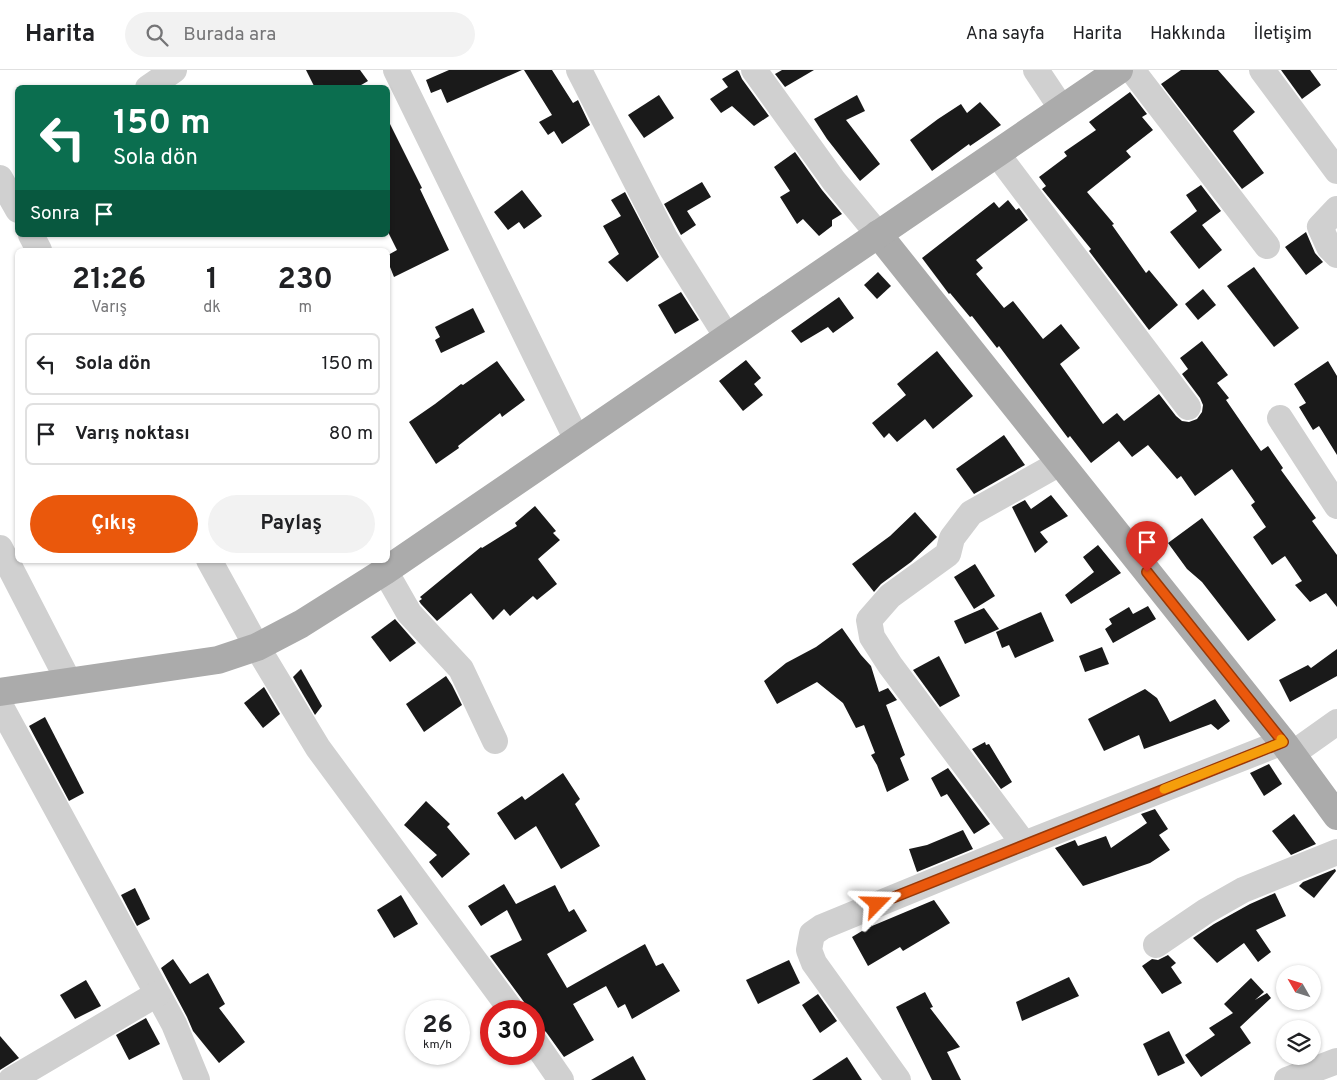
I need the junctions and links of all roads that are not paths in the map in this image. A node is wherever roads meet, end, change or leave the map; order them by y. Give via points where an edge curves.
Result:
1 (174, 70) edge
2 (396, 70) edge
3 (579, 70) edge
4 (754, 70) edge
5 (1036, 70) edge
6 (1119, 70) edge
7 (1132, 70) edge
8 (1262, 70) edge
9 (152, 85) edge
10 (1062, 109) junction
11 (997, 154) junction
12 (1337, 171) edge
13 (5, 179) edge
14 (15, 203) edge
15 (1337, 209) edge
16 (878, 234) junction
17 (1267, 246) dead end
18 (1337, 255) edge
19 (727, 338) junction
20 (1188, 407) dead end
21 (1280, 418) dead end
22 (577, 440) junction
23 (1060, 463) junction
24 (1337, 506) edge
25 (0, 548) edge
26 (211, 563) edge
27 (385, 571) junction
28 (257, 647) junction
29 (69, 682) junction
30 (0, 692) edge
31 (0, 705) edge
32 (1337, 722) edge
33 (495, 741) dead end
34 (1287, 748) junction
35 (1337, 816) edge
36 (1024, 844) junction
37 (1337, 852) edge
38 (1156, 945) dead end
39 (157, 994) junction
40 (504, 1000) edge
41 (545, 1057) edge
42 (1337, 1061) edge
43 (11, 1080) edge
44 (197, 1080) edge
45 (561, 1080) edge
46 (898, 1080) edge
47 (1287, 1080) edge

1 - 9 street
2 - 22 street
3 - 19 street via 665,238
4 - 16 street via 834,180
5 - 10 street
6 - 10 main road
7 - 17 street
8 - 12 street
10 - 11 main road
11 - 16 main road
11 - 20 street
13 - 14 street
15 - 18 street via 1320,227 1329,247
16 - 19 main road
16 - 23 main road
19 - 22 main road
21 - 24 street
22 - 27 main road
23 - 34 main road
23 - 36 street via 971,513 952,538 948,554 890,596 869,620 872,637 890,665
25 - 29 street
26 - 28 street
27 - 28 main road via 301,624
27 - 33 street via 409,612 461,669
28 - 29 main road via 218,660
28 - 40 street via 318,748
29 - 30 main road
31 - 39 street
32 - 34 street
34 - 35 main road
34 - 36 street
36 - 46 street via 822,927 812,934 808,950 814,962
37 - 38 street via 1243,890
39 - 43 street
39 - 44 street via 174,1024
41 - 45 street
42 - 47 street

